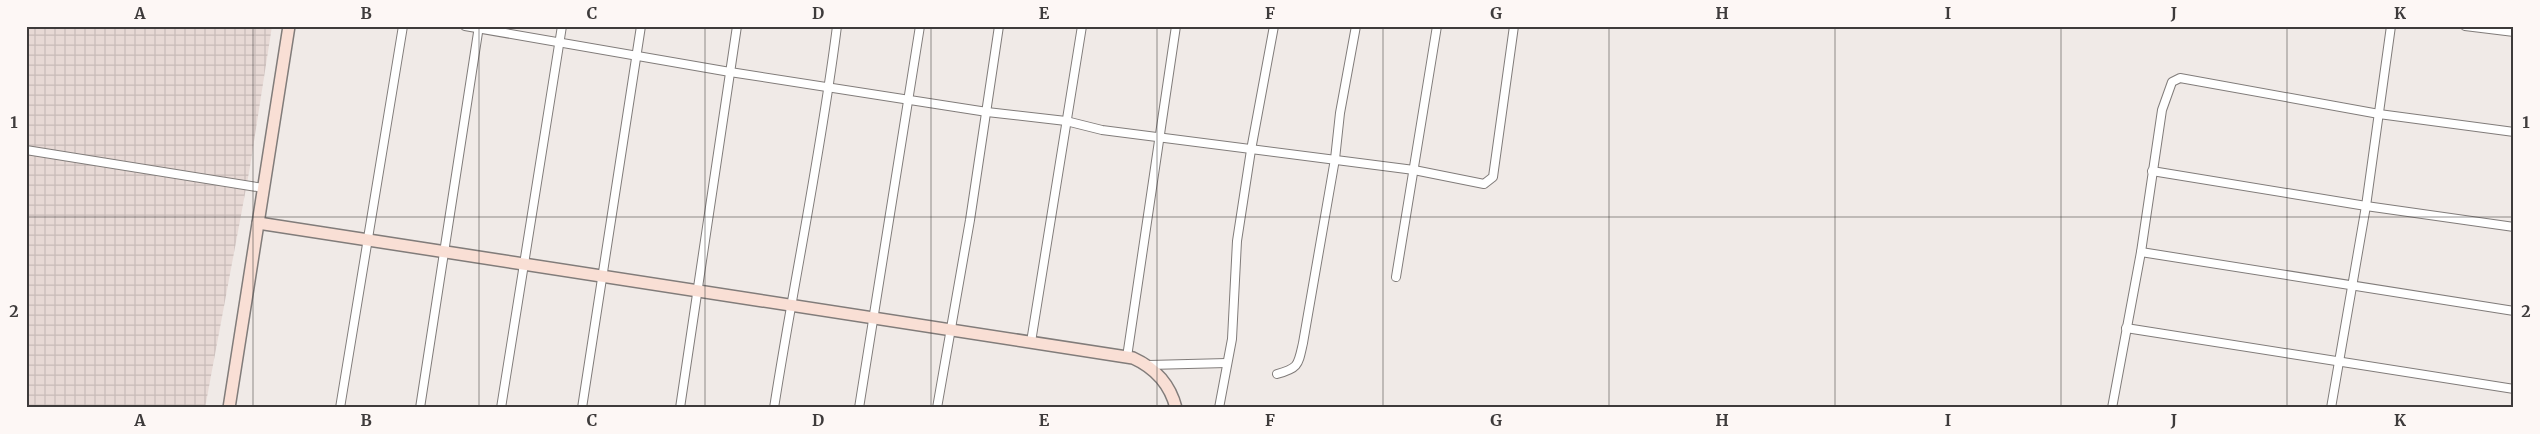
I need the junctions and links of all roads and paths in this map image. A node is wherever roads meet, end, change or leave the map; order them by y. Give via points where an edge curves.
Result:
1 (289, 26) edge
2 (403, 26) edge
3 (465, 26) edge
4 (562, 26) edge
5 (641, 26) edge
6 (737, 26) edge
7 (837, 26) edge
8 (920, 26) edge
9 (999, 26) edge
10 (1082, 26) edge
11 (1176, 26) edge
12 (1274, 26) edge
13 (1356, 26) edge
14 (1436, 26) edge
15 (1514, 26) edge
16 (2390, 26) edge
17 (2464, 26) edge
18 (479, 28) edge
19 (2514, 32) edge
20 (559, 41) junction
21 (636, 55) junction
22 (730, 72) junction
23 (830, 86) junction
24 (908, 98) junction
25 (987, 112) junction
26 (2379, 114) junction
27 (1066, 121) junction
28 (2514, 132) edge
29 (1159, 138) junction
30 (26, 150) edge
31 (1251, 150) junction
32 (1335, 159) junction
33 (1414, 170) junction
34 (2152, 171) junction
35 (264, 188) junction
36 (2366, 206) junction
37 (258, 223) junction
38 (2514, 226) edge
39 (368, 240) junction
40 (445, 252) junction
41 (2141, 252) junction
42 (525, 264) junction
43 (602, 276) junction
44 (1396, 278) dead end
45 (2352, 285) junction
46 (698, 291) junction
47 (790, 305) junction
48 (2514, 310) edge
49 (872, 318) junction
50 (2126, 328) junction
51 (952, 330) junction
52 (1031, 342) junction
53 (1127, 357) junction
54 (2339, 362) junction
55 (1227, 363) junction
56 (1149, 365) junction
57 (1277, 374) dead end
58 (2514, 389) edge
59 (229, 408) edge
60 (340, 408) edge
61 (420, 408) edge
62 (501, 408) edge
63 (582, 408) edge
64 (680, 408) edge
65 (774, 408) edge
66 (858, 408) edge
67 (937, 408) edge
68 (1176, 408) edge
69 (1219, 408) edge
70 (2112, 408) edge
71 (2331, 408) edge

1 - 35 street
2 - 39 street
3 - 18 street
4 - 20 street
5 - 21 street
6 - 22 street
7 - 23 street
8 - 24 street
9 - 25 street
10 - 27 street
11 - 29 street
12 - 31 street
13 - 32 street
14 - 33 street
15 - 33 street via 1493,178 1484,184
16 - 26 street
17 - 19 street
18 - 20 street
18 - 40 street
20 - 21 street
20 - 42 street
21 - 22 street
21 - 43 street
22 - 23 street
22 - 46 street
23 - 24 street
23 - 47 street
24 - 25 street
24 - 49 street
25 - 27 street
25 - 51 street
26 - 28 street
26 - 34 street via 2180,78 2172,82 2164,103
26 - 36 street
27 - 29 street
27 - 52 street
29 - 31 street
29 - 53 street
30 - 35 street
31 - 32 street
31 - 55 street via 1237,241 1232,339
32 - 33 street
32 - 57 street via 1298,364
33 - 44 street
34 - 36 street
34 - 41 street
35 - 37 street
36 - 38 street
36 - 45 street
37 - 39 street
37 - 59 street
39 - 40 street
39 - 60 street
40 - 42 street
40 - 61 street
41 - 45 street
41 - 50 street
42 - 43 street
42 - 62 street
43 - 46 street
43 - 63 street
45 - 48 street
45 - 54 street
46 - 47 street
46 - 64 street
47 - 49 street
47 - 65 street
49 - 51 street
49 - 66 street
50 - 54 street
50 - 70 street
51 - 52 street
51 - 67 street
52 - 53 street
53 - 56 street
54 - 58 street
54 - 71 street
55 - 56 street
55 - 69 street
56 - 68 street via 1162,378

